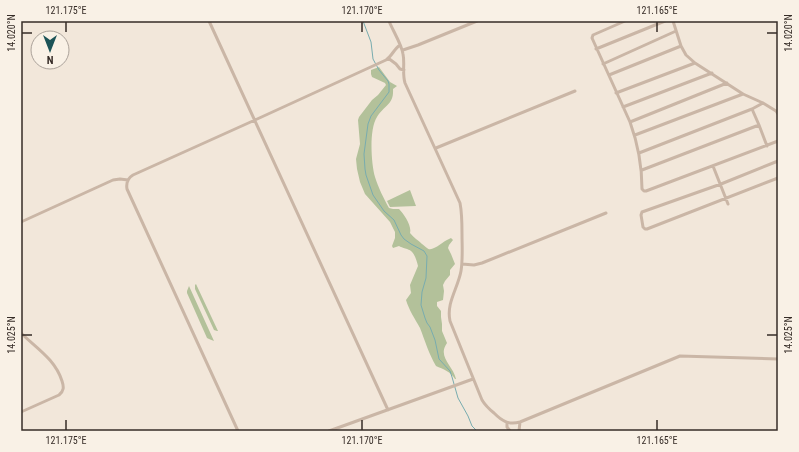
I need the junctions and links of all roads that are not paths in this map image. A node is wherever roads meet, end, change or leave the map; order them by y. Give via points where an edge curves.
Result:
1 (210, 21) edge
2 (389, 21) edge
3 (477, 21) edge
4 (625, 21) edge
5 (665, 21) edge
6 (673, 21) edge
7 (676, 31) junction
8 (400, 45) junction
9 (681, 46) junction
10 (596, 49) junction
11 (402, 50) junction
12 (388, 58) junction
13 (695, 63) junction
14 (603, 64) junction
15 (404, 70) junction
16 (712, 73) junction
17 (609, 75) junction
18 (727, 83) junction
19 (575, 91) dead end
20 (616, 93) junction
21 (743, 94) junction
22 (763, 103) junction
23 (623, 107) junction
24 (752, 109) junction
25 (778, 113) edge
26 (255, 120) junction
27 (630, 122) junction
28 (759, 125) junction
29 (635, 135) junction
30 (778, 141) edge
31 (767, 146) junction
32 (436, 148) junction
33 (639, 153) junction
34 (778, 161) edge
35 (714, 166) junction
36 (642, 170) junction
37 (778, 178) edge
38 (128, 180) junction
39 (721, 184) junction
40 (726, 198) junction
41 (728, 204) dead end
42 (606, 212) dead end
43 (21, 222) edge
44 (462, 264) junction
45 (21, 333) edge
46 (778, 359) edge
47 (473, 379) junction
48 (388, 410) junction
49 (21, 412) edge
50 (520, 422) junction
51 (507, 423) junction
52 (238, 431) edge
53 (329, 431) edge
54 (510, 431) edge
55 (519, 431) edge

1 - 26 street
2 - 8 street
3 - 11 street
4 - 10 street via 592,36
5 - 10 street
6 - 7 street
7 - 9 street
7 - 14 street
8 - 11 street
8 - 12 street
9 - 13 street
9 - 17 street
10 - 14 street
11 - 15 street
12 - 15 street
12 - 26 street
13 - 16 street
13 - 20 street
14 - 17 street
15 - 32 street via 405,83
16 - 18 street
16 - 23 street
17 - 20 street
18 - 21 street
18 - 27 street
19 - 32 street
20 - 23 street
21 - 22 street
21 - 29 street
22 - 24 street
22 - 25 street
23 - 27 street
24 - 28 street
24 - 33 street
26 - 38 street via 133,175
26 - 48 street
27 - 29 street
28 - 31 street
28 - 36 street
29 - 33 street
30 - 31 street
31 - 35 street
32 - 44 street via 460,202
33 - 36 street
34 - 39 street
35 - 36 street via 646,191 642,189
35 - 39 street
37 - 40 street
38 - 43 street via 113,180
38 - 52 street via 128,189
39 - 40 street
39 - 40 street via 642,212 643,227 647,229
40 - 41 street
42 - 44 street via 482,263
44 - 47 street via 450,302 449,318
45 - 49 street via 52,362 60,376 63,389 59,395
46 - 50 street via 680,356
47 - 48 street
47 - 51 street via 484,404
48 - 53 street
50 - 51 street
50 - 55 street
51 - 54 street

